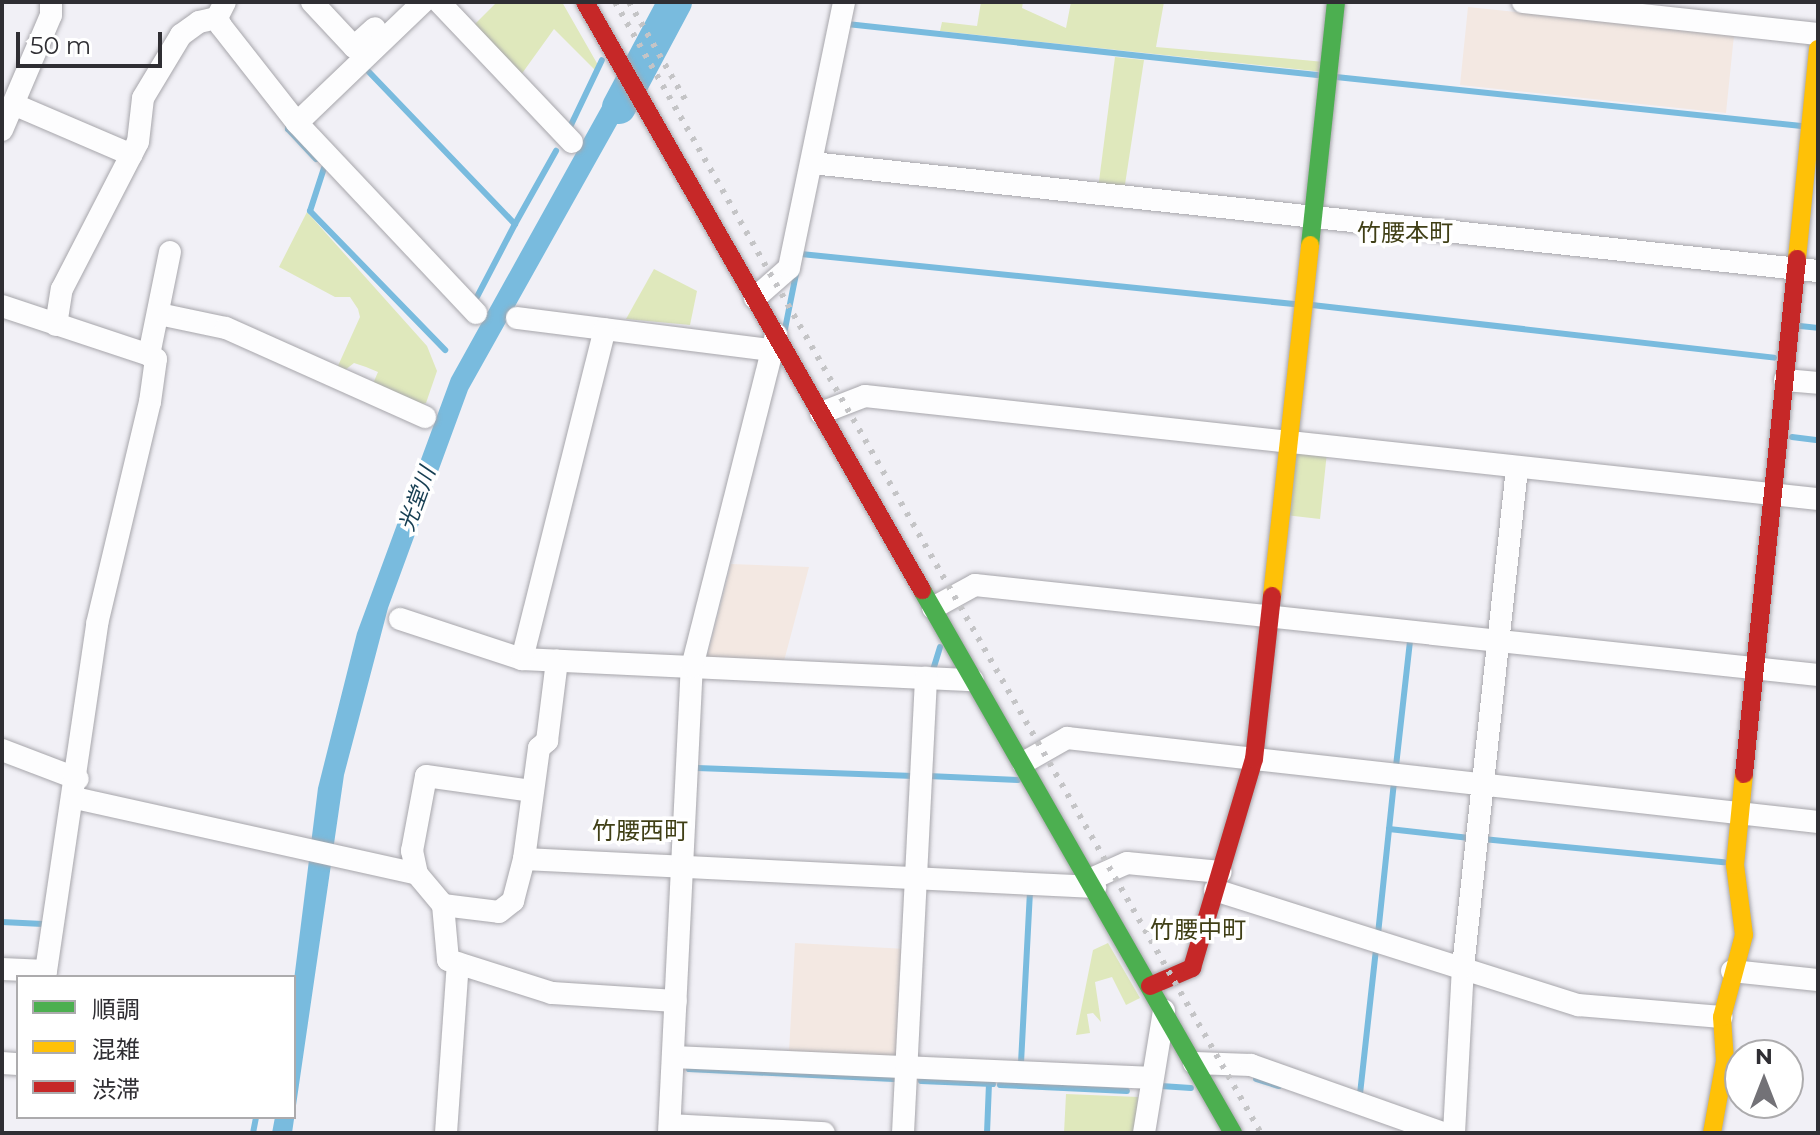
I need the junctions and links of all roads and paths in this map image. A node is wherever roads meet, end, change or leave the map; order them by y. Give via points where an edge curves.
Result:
1 (51, 2) edge
2 (312, 2) edge
3 (402, 2) edge
4 (423, 2) edge
5 (439, 2) edge
6 (585, 2) edge
7 (844, 2) edge
8 (1336, 2) edge
9 (1523, 2) edge
10 (221, 10) edge
11 (1664, 10) edge
12 (1818, 34) edge
13 (1818, 49) edge
14 (13, 104) junction
15 (297, 123) junction
16 (2, 130) edge
17 (572, 142) dead end
18 (132, 155) junction
19 (812, 163) junction
20 (1312, 217) junction
21 (170, 252) dead end
22 (1808, 270) edge
23 (755, 298) junction
24 (2, 306) edge
25 (476, 313) dead end
26 (159, 314) junction
27 (517, 318) dead end
28 (56, 325) junction
29 (605, 329) junction
30 (774, 342) junction
31 (149, 355) junction
32 (1785, 380) junction
33 (1818, 383) edge
34 (821, 413) junction
35 (425, 417) dead end
36 (1288, 442) junction
37 (1517, 468) junction
38 (1773, 495) junction
39 (1818, 499) edge
40 (933, 608) junction
41 (1269, 616) junction
42 (400, 619) dead end
43 (1498, 640) junction
44 (522, 659) junction
45 (557, 661) junction
46 (692, 667) junction
47 (1755, 669) junction
48 (1818, 675) edge
49 (926, 678) junction
50 (973, 680) junction
51 (2, 750) edge
52 (1254, 759) junction
53 (1023, 763) junction
54 (1483, 785) junction
55 (76, 788) junction
56 (531, 791) junction
57 (1740, 813) junction
58 (1818, 822) edge
59 (524, 859) junction
60 (683, 868) junction
61 (417, 874) junction
62 (916, 880) junction
63 (1218, 881) junction
64 (1093, 883) junction
65 (443, 905) junction
66 (458, 963) junction
67 (1463, 967) junction
68 (2, 969) edge
69 (1732, 971) junction
70 (1818, 980) edge
71 (1150, 986) junction
72 (676, 1001) junction
73 (1164, 1011) junction
74 (1722, 1017) junction
75 (673, 1057) junction
76 (1194, 1063) junction
77 (906, 1069) junction
78 (1149, 1078) junction
79 (670, 1129) edge
80 (446, 1133) edge
81 (824, 1133) edge
82 (903, 1133) edge
83 (1144, 1133) edge
84 (1233, 1133) edge
85 (1443, 1133) edge
86 (1454, 1133) edge
87 (1712, 1133) edge

1 - 14 street via 51,15
2 - 3 street via 354,47
4 - 15 street
5 - 17 street
6 - 23 street
7 - 19 street
8 - 20 street
9 - 11 street
10 - 15 street
10 - 18 street via 181,35 143,98
11 - 12 street
13 - 22 street
14 - 16 street
14 - 18 street
15 - 25 street
18 - 28 street via 62,289
19 - 20 street
19 - 23 street via 789,268
20 - 22 street
20 - 36 street
21 - 26 street
22 - 32 street
23 - 30 street
24 - 28 street
26 - 31 street
26 - 35 street via 226,328
27 - 29 street
28 - 31 street
29 - 30 street
29 - 44 street
30 - 34 street
30 - 46 street
31 - 55 street via 156,359 150,402 97,624
32 - 33 street
32 - 38 street
34 - 36 street via 865,396
34 - 40 street
36 - 37 street
36 - 41 street
37 - 38 street
37 - 43 street
38 - 39 street
38 - 47 street
40 - 41 street via 975,585
40 - 50 street
41 - 43 street
41 - 52 street
42 - 44 street
43 - 47 street
43 - 54 street
44 - 45 street
45 - 46 street
45 - 56 street via 547,741 539,748
46 - 49 street
46 - 60 street
47 - 48 street
47 - 57 street
49 - 50 street
49 - 62 street
50 - 53 street
51 - 55 street
52 - 53 street via 1067,738
52 - 54 street
52 - 63 street
53 - 64 street
54 - 57 street
54 - 67 street
55 - 61 street via 305,850
55 - 68 street via 46,971
56 - 59 street
56 - 61 street via 426,776 412,851
57 - 58 street
57 - 69 street via 1735,865 1744,935
59 - 60 street
59 - 65 street via 513,901 499,912
60 - 62 street
60 - 72 street
61 - 65 street
62 - 64 street
62 - 77 street
63 - 64 street via 1127,863
63 - 67 street
63 - 71 street via 1192,968
64 - 71 street
65 - 66 street via 448,960
66 - 72 street via 552,993
66 - 80 street
67 - 74 street via 1578,1005
67 - 86 street
69 - 70 street
69 - 74 street
71 - 73 street
72 - 75 street
73 - 76 street
73 - 78 street
74 - 87 street via 1725,1061
75 - 77 street
75 - 79 street
76 - 84 street
76 - 85 street via 1251,1065
77 - 78 street
77 - 82 street
78 - 83 street
79 - 81 street

